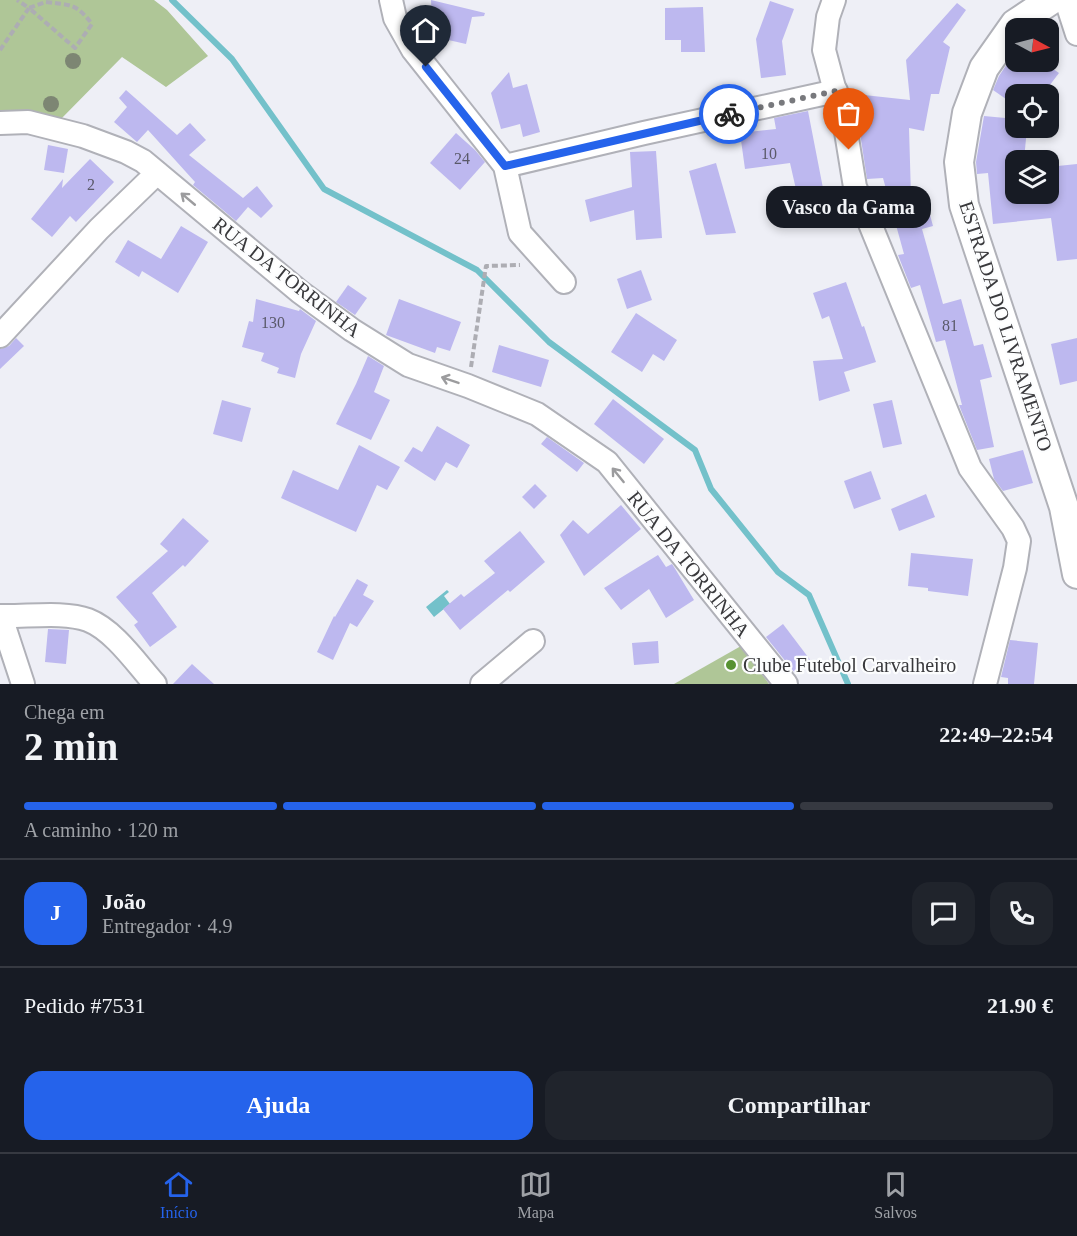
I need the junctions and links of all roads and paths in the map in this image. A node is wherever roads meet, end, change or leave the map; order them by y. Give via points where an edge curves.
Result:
1 (16, 0) edge
2 (391, 0) edge
3 (834, 0) edge
4 (1051, 0) edge
5 (1066, 0) edge
6 (29, 8) junction
7 (1077, 34) edge
8 (0, 50) edge
9 (836, 91) junction
10 (0, 123) edge
11 (505, 166) junction
12 (157, 173) junction
13 (520, 265) dead end
14 (564, 282) dead end
15 (0, 336) edge
16 (468, 386) junction
17 (1071, 502) edge
18 (1077, 574) edge
19 (0, 616) edge
20 (533, 641) dead end
21 (23, 684) edge
22 (155, 684) edge
23 (482, 684) edge
24 (786, 684) edge
25 (985, 684) edge

1 - 6 path
2 - 11 street via 395,18 413,50
3 - 9 street via 824,50
4 - 17 street, ESTRADA DO LIVRAMENTO via 1016,24 984,68 967,113 959,162 964,205
5 - 7 street
6 - 6 path via 46,2 73,5 92,24 75,48
6 - 8 path
9 - 11 street
9 - 25 street via 859,198 970,468 1019,541
10 - 12 street, RUA DA TORRINHA via 28,122 83,136 126,152
11 - 14 street via 520,232
12 - 15 street
16 -> 12 street, RUA DA TORRINHA via 408,364 352,330 300,292
13 - 16 path via 486,266
24 -> 16 street, RUA DA TORRINHA via 607,462 537,414
17 - 18 street, ESTRADA DO LIVRAMENTO
19 - 21 street
19 - 22 street via 73,616 89,621 110,634
20 - 23 street

